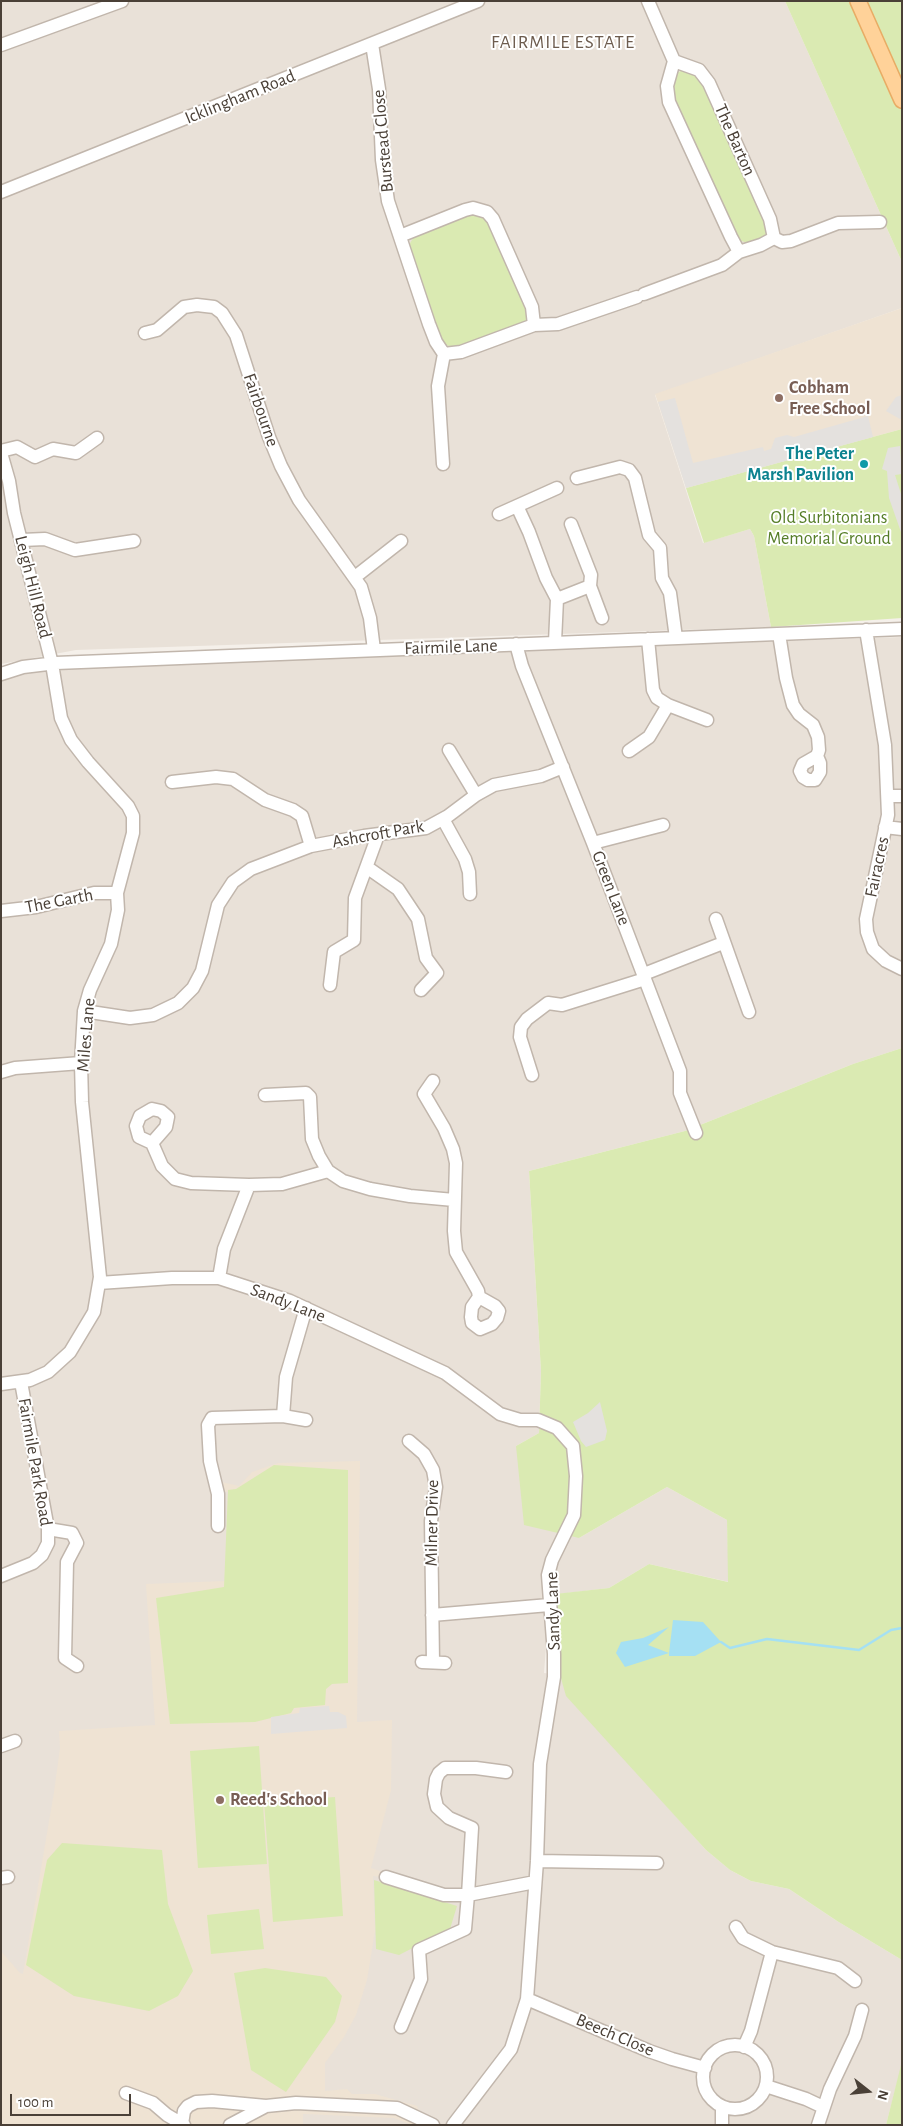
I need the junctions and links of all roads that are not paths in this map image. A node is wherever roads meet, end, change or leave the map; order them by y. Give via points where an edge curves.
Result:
1 (122, 1) edge
2 (478, 1) edge
3 (648, 1) edge
4 (858, 1) edge
5 (372, 44) junction
6 (1, 45) edge
7 (674, 61) junction
8 (902, 100) edge
9 (1, 192) edge
10 (880, 222) dead end
11 (400, 236) junction
12 (774, 238) junction
13 (739, 252) junction
14 (534, 325) junction
15 (145, 333) dead end
16 (444, 354) junction
17 (97, 438) dead end
18 (1, 452) edge
19 (442, 464) dead end
20 (5, 477) edge
21 (577, 478) dead end
22 (557, 488) dead end
23 (517, 506) junction
24 (500, 514) dead end
25 (570, 524) dead end
26 (22, 540) junction
27 (134, 541) dead end
28 (401, 541) dead end
29 (355, 577) junction
30 (590, 586) junction
31 (557, 599) junction
32 (602, 618) dead end
33 (902, 629) edge
34 (866, 630) junction
35 (779, 634) junction
36 (676, 638) junction
37 (648, 639) junction
38 (555, 642) junction
39 (516, 644) junction
40 (374, 650) junction
41 (52, 664) junction
42 (1, 674) edge
43 (668, 705) junction
44 (707, 720) dead end
45 (448, 750) dead end
46 (629, 751) dead end
47 (817, 756) dead end
48 (563, 767) junction
49 (172, 782) dead end
50 (476, 795) junction
51 (888, 796) junction
52 (902, 796) edge
53 (442, 819) junction
54 (663, 825) dead end
55 (885, 827) junction
56 (902, 829) edge
57 (378, 835) junction
58 (593, 842) junction
59 (311, 846) junction
60 (368, 868) junction
61 (116, 893) junction
62 (470, 894) dead end
63 (1, 911) edge
64 (716, 919) dead end
65 (723, 943) junction
66 (902, 969) edge
67 (645, 976) junction
68 (330, 985) dead end
69 (421, 990) dead end
70 (750, 1002) dead end
71 (84, 1011) junction
72 (80, 1063) junction
73 (1, 1072) edge
74 (532, 1075) dead end
75 (433, 1081) dead end
76 (266, 1096) dead end
77 (696, 1133) dead end
78 (152, 1143) dead end
79 (328, 1171) junction
80 (250, 1185) junction
81 (454, 1200) junction
82 (219, 1278) junction
83 (99, 1283) junction
84 (479, 1297) dead end
85 (306, 1308) junction
86 (21, 1382) junction
87 (1, 1384) edge
88 (283, 1416) junction
89 (306, 1420) dead end
90 (408, 1441) dead end
91 (218, 1510) junction
92 (204, 1513) dead end
93 (218, 1526) dead end
94 (48, 1529) junction
95 (1, 1576) edge
96 (549, 1605) junction
97 (432, 1615) junction
98 (433, 1662) dead end
99 (77, 1666) dead end
100 (15, 1741) dead end
101 (1, 1746) edge
102 (506, 1772) dead end
103 (537, 1861) junction
104 (657, 1863) dead end
105 (386, 1877) dead end
106 (536, 1882) junction
107 (468, 1895) junction
108 (736, 1927) dead end
109 (772, 1952) junction
110 (855, 1981) dead end
111 (527, 1999) junction
112 (862, 2010) dead end
113 (401, 2027) dead end
114 (744, 2047) junction
115 (704, 2068) junction
116 (766, 2086) junction
117 (126, 2093) dead end
118 (266, 2106) junction
119 (722, 2107) junction
120 (823, 2107) junction
121 (183, 2124) edge
122 (230, 2125) edge
123 (433, 2125) edge
124 (452, 2125) edge
125 (722, 2125) edge
126 (818, 2125) edge

1 - 6 street
2 - 5 street, Icklingham Road
3 - 7 street
4 - 8 main road
5 - 9 street, Icklingham Road
5 - 11 street, Burstead Close via 379,89 382,160 388,201
7 - 12 street, The Barton via 699,70 709,82 770,219
7 - 13 street via 667,86 670,102
10 - 12 street via 838,223 791,241 782,242
11 - 14 street via 465,210 473,208 487,212 532,308
11 - 16 street, Burstead Close via 429,324
12 - 13 street
13 - 14 street via 722,265 640,296 558,324
14 - 16 street via 461,352
15 - 29 street, Fairbourne via 157,330 184,307 214,307 222,313 236,336 281,466 299,500
16 - 19 street via 438,386
17 - 18 street via 76,453 53,449 35,456 17,447
18 - 20 street, Leigh Hill Road
20 - 26 street, Leigh Hill Road
21 - 36 street via 620,467 629,470 635,478 649,535 660,548 662,578 670,593
22 - 23 street
23 - 24 street
23 - 31 street
25 - 30 street via 591,575
26 - 27 street via 45,538 75,550
26 - 41 street, Leigh Hill Road
28 - 29 street
29 - 40 street, Fairbourne via 370,618
30 - 31 street
30 - 32 street
31 - 38 street
33 - 34 street, Fairmile Lane
34 - 35 street, Fairmile Lane
34 - 51 street, Fairacres via 885,745
35 - 36 street, Fairmile Lane
35 - 47 street via 793,705 813,726 818,737
36 - 37 street, Fairmile Lane
37 - 38 street, Fairmile Lane
37 - 43 street via 653,690 657,698
38 - 39 street, Fairmile Lane
39 - 40 street, Fairmile Lane
39 - 48 street, Green Lane
40 - 41 street, Fairmile Lane
41 - 42 street, Fairmile Lane via 23,667
41 - 61 street, Miles Lane via 61,718 71,740 133,816 133,833
43 - 44 street
43 - 46 street via 649,737
45 - 50 street
48 - 50 street, Ashcroft Park via 541,776 494,785
48 - 58 street, Green Lane
49 - 59 street, Ashcroft Park via 216,777 233,779 265,800 302,816
50 - 53 street, Ashcroft Park
51 - 52 street
51 - 55 street, Fairacres
53 - 57 street, Ashcroft Park via 426,828
53 - 62 street, Ashcroft Park via 465,859
54 - 58 street
55 - 56 street
55 - 66 street, Fairacres via 866,932 873,949
57 - 59 street, Ashcroft Park
57 - 60 street
58 - 67 street, Green Lane
59 - 71 street, Ashcroft Park via 251,869 233,882 218,905 202,971 193,988 178,1003 152,1015 130,1018
60 - 68 street via 355,898 354,940 334,952
60 - 69 street via 398,889 418,920 426,958 437,973
61 - 63 street, The Garth via 94,893 36,907
61 - 71 street, Miles Lane via 118,910 111,944
64 - 65 street
65 - 67 street
65 - 70 street
67 - 74 street via 562,1005 548,1002 527,1019 520,1037
67 - 77 street, Green Lane via 680,1071 679,1088
71 - 72 street, Miles Lane
72 - 73 street
72 - 83 street, Miles Lane
75 - 81 street via 424,1094 453,1149 457,1170
76 - 79 street via 306,1093 310,1097 312,1139
78 - 80 street via 162,1166 175,1178 191,1183
79 - 80 street via 282,1184
79 - 81 street via 344,1181 370,1189
80 - 82 street via 224,1249
81 - 84 street via 456,1252
82 - 83 street, Sandy Lane
82 - 85 street, Sandy Lane
83 - 86 street, Miles Lane via 94,1312 70,1352 48,1372
85 - 88 street via 286,1377
85 - 96 street, Sandy Lane via 445,1373 500,1414 520,1420 538,1420 557,1428 573,1446 576,1476 574,1515 552,1560 548,1575
86 - 87 street, Miles Lane
86 - 94 street, Fairmile Park Road
88 - 89 street
88 - 91 street via 212,1418 208,1426 210,1461 218,1494
90 - 97 street, Milner Drive via 424,1454 433,1470 436,1487 431,1521
91 - 92 street
91 - 93 street
94 - 95 street, Fairmile Park Road via 48,1543 42,1555 33,1563
94 - 99 street via 72,1533 76,1543 67,1562 65,1658
96 - 97 street
96 - 103 street, Sandy Lane via 554,1677 540,1764
97 - 98 street, Milner Drive
100 - 101 street
102 - 107 street via 445,1768 436,1779 436,1807 449,1818 472,1828
103 - 104 street
103 - 106 street, Sandy Lane
105 - 107 street via 444,1895
106 - 107 street
106 - 111 street, Sandy Lane
107 - 113 street via 465,1929 419,1950 421,1980
108 - 109 street via 743,1938
109 - 110 street via 838,1968
109 - 114 street
111 - 115 street, Beech Close via 657,2054
111 - 124 street, Sandy Lane via 511,2049
112 - 120 street via 855,2036
114 - 115 street via 725,2047 710,2058
114 - 116 street via 752,2049 763,2060
115 - 119 street via 703,2080 709,2096
116 - 119 street via 753,2104 736,2110
116 - 120 street
117 - 121 street via 153,2102
118 - 121 street via 196,2102 184,2111
118 - 122 street
118 - 123 street via 296,2103 397,2108
119 - 125 street
120 - 126 street

